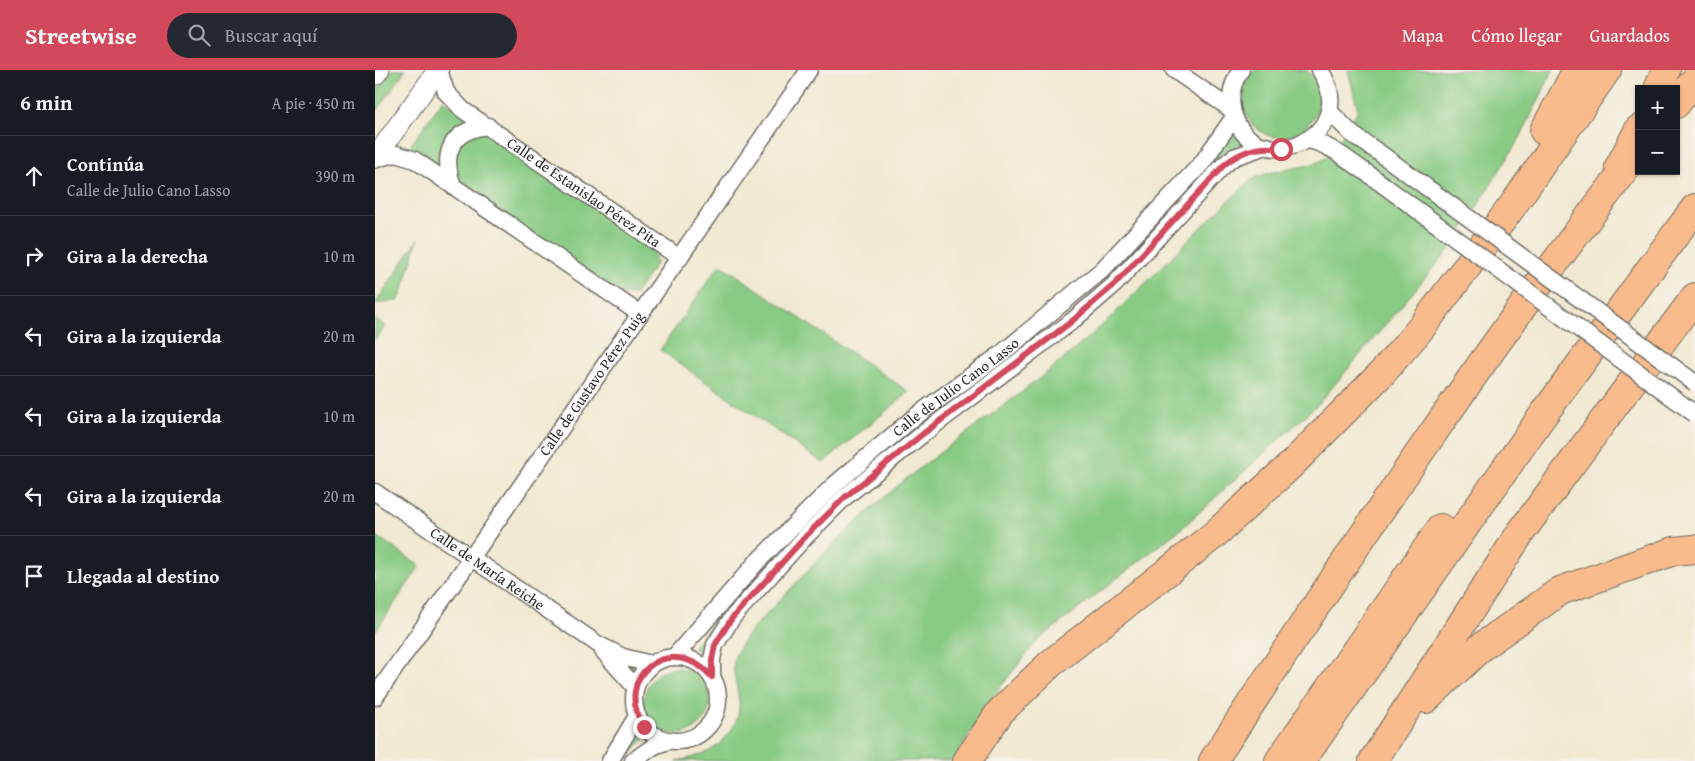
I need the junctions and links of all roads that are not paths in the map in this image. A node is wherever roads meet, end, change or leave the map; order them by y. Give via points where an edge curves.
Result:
1 (379, 70) edge
2 (439, 70) edge
3 (809, 70) edge
4 (1174, 70) edge
5 (1241, 70) edge
6 (1320, 70) edge
7 (1577, 70) edge
8 (1607, 70) edge
9 (1666, 70) edge
10 (375, 75) edge
11 (1695, 80) edge
12 (1660, 85) edge
13 (1680, 99) edge
14 (1329, 111) junction
15 (1233, 113) junction
16 (488, 126) junction
17 (1638, 130) edge
18 (1309, 140) junction
19 (1265, 146) junction
20 (1635, 157) edge
21 (375, 159) edge
22 (453, 186) junction
23 (1589, 216) junction
24 (1687, 219) edge
25 (679, 258) junction
26 (1695, 297) edge
27 (640, 314) junction
28 (1695, 384) edge
29 (1341, 414) junction
30 (1695, 414) edge
31 (375, 492) edge
32 (1695, 549) edge
33 (471, 558) junction
34 (599, 645) junction
35 (675, 656) junction
36 (651, 664) junction
37 (712, 677) junction
38 (635, 687) junction
39 (375, 697) edge
40 (637, 716) junction
41 (668, 741) junction
42 (610, 761) edge
43 (633, 761) edge
44 (967, 761) edge
45 (1213, 761) edge
46 (1279, 761) edge
47 (1301, 761) edge
48 (1373, 761) edge
49 (1377, 761) edge

1 - 10 street
2 - 16 street, Calle de Estanislao Pérez Pita via 452,100
2 - 21 street
3 - 25 street, Calle de Gustavo Pérez Puig
4 - 15 street
5 - 15 street via 1235,77 1231,94
6 - 14 street via 1329,92
7 - 29 highway via 1503,202 1409,330
8 - 29 highway via 1511,208 1421,328
9 - 12 highway
11 - 13 highway
14 - 18 street via 1322,127
14 - 28 street, bridge via 1352,134
15 - 19 street via 1241,130
15 - 35 street, Calle de Julio Cano Lasso via 1202,163 1102,270 1001,354 912,419 833,486 762,556
16 - 22 street via 462,133 450,149 447,169
16 - 25 street, Calle de Estanislao Pérez Pita
17 - 23 highway
18 - 19 street via 1281,149
18 - 30 street, bridge via 1339,153
19 - 37 street, Calle de Julio Cano Lasso via 1234,157 1224,165 1108,290 845,497 732,618 715,645
20 - 23 highway
21 - 22 street via 396,154 408,157
22 - 27 street
23 - 45 highway via 1336,574
24 - 46 highway via 1651,248 1540,400 1451,514
24 - 47 highway via 1543,415
25 - 27 street, Calle de Gustavo Pérez Puig
26 - 48 highway via 1521,532
27 - 33 street, Calle de Gustavo Pérez Puig
29 - 44 highway via 1214,535 1049,664 1000,712
31 - 33 street, Calle de María Reiche
32 - 49 highway via 1674,551 1560,591 1481,647 1424,700
33 - 34 street, Calle de María Reiche
33 - 39 street, Calle de Gustavo Pérez Puig
34 - 36 street, Calle de María Reiche
34 - 38 street, Calle de María Reiche
35 - 36 street
35 - 37 street via 702,666
36 - 38 street
37 - 41 street via 718,704 707,729 689,739
38 - 40 street via 633,702
40 - 41 street via 650,732
40 - 42 street
41 - 43 street via 654,746

